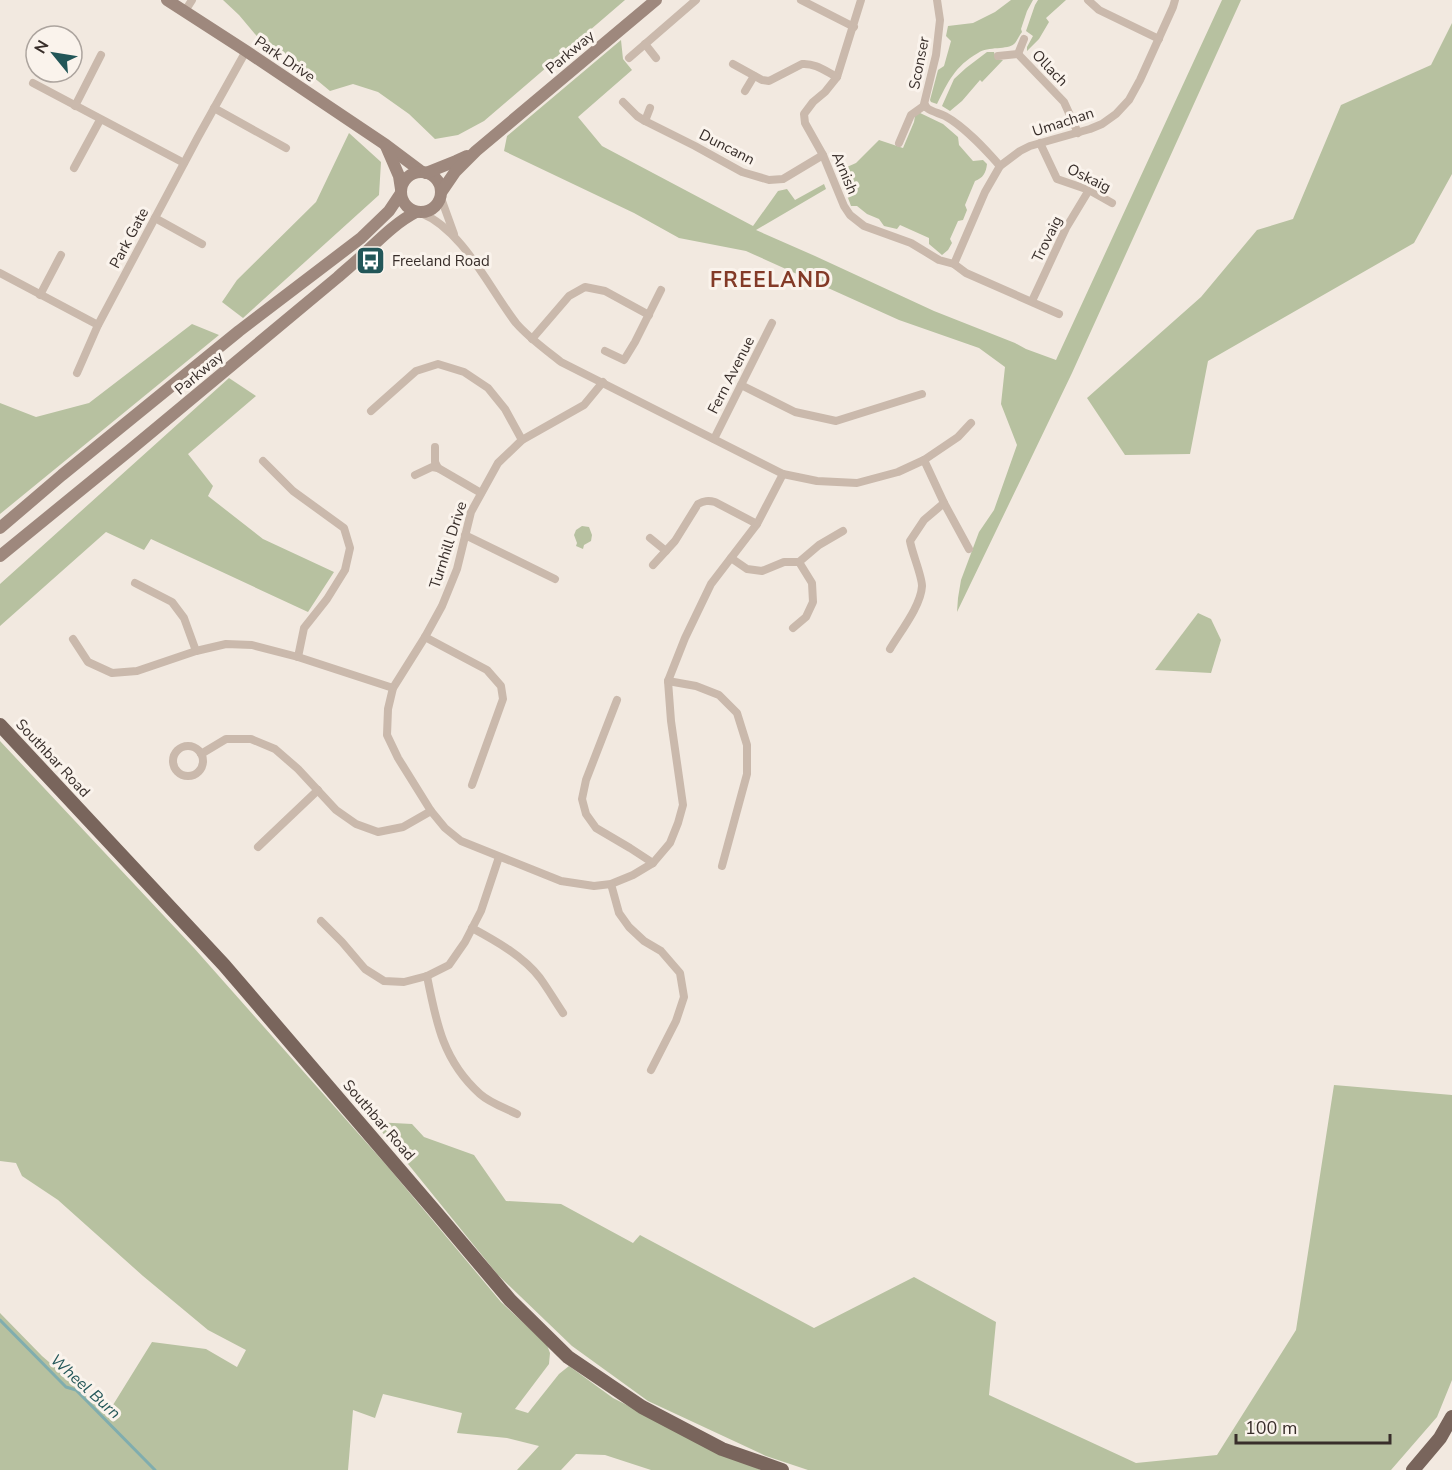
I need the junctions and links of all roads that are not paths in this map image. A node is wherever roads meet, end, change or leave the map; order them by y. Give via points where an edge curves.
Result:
1 (167, 0) edge
2 (656, 0) edge
3 (696, 0) edge
4 (801, 0) edge
5 (861, 0) edge
6 (937, 0) edge
7 (1088, 0) edge
8 (1175, 0) edge
9 (189, 5) edge
10 (854, 27) junction
11 (1024, 39) dead end
12 (1159, 39) junction
13 (645, 44) junction
14 (246, 51) junction
15 (1018, 54) junction
16 (101, 55) dead end
17 (998, 56) dead end
18 (656, 57) dead end
19 (629, 58) dead end
20 (733, 64) dead end
21 (754, 76) junction
22 (837, 77) junction
23 (35, 84) edge
24 (745, 91) dead end
25 (623, 102) dead end
26 (925, 105) junction
27 (75, 106) junction
28 (214, 108) junction
29 (650, 108) dead end
30 (100, 120) junction
31 (645, 121) junction
32 (1078, 133) junction
33 (899, 143) dead end
34 (1040, 143) junction
35 (386, 145) junction
36 (286, 148) dead end
37 (476, 151) junction
38 (823, 155) junction
39 (184, 163) junction
40 (1000, 166) junction
41 (74, 168) dead end
42 (424, 172) junction
43 (1089, 190) junction
44 (401, 191) junction
45 (441, 195) junction
46 (1112, 204) dead end
47 (418, 212) junction
48 (155, 218) junction
49 (457, 240) junction
50 (202, 244) dead end
51 (61, 255) dead end
52 (954, 264) junction
53 (0, 273) edge
54 (660, 290) dead end
55 (40, 295) junction
56 (1032, 301) junction
57 (1059, 314) dead end
58 (649, 315) junction
59 (772, 323) dead end
60 (98, 325) junction
61 (532, 339) junction
62 (605, 351) dead end
63 (77, 373) dead end
64 (603, 382) junction
65 (741, 385) junction
66 (922, 394) dead end
67 (371, 411) dead end
68 (971, 423) dead end
69 (714, 439) junction
70 (522, 440) junction
71 (435, 447) dead end
72 (924, 460) junction
73 (263, 461) dead end
74 (438, 468) junction
75 (783, 474) junction
76 (415, 475) dead end
77 (481, 493) junction
78 (944, 503) junction
79 (757, 524) junction
80 (0, 528) edge
81 (843, 531) dead end
82 (465, 535) junction
83 (650, 538) dead end
84 (969, 549) dead end
85 (666, 551) junction
86 (0, 556) edge
87 (731, 558) junction
88 (799, 562) junction
89 (653, 564) dead end
90 (555, 579) dead end
91 (135, 583) dead end
92 (793, 628) dead end
93 (425, 637) junction
94 (73, 639) dead end
95 (890, 649) dead end
96 (196, 651) junction
97 (298, 657) junction
98 (668, 681) junction
99 (393, 688) junction
100 (617, 700) dead end
101 (0, 725) edge
102 (201, 754) dead end
103 (472, 785) dead end
104 (318, 790) junction
105 (431, 811) junction
106 (258, 847) dead end
107 (499, 856) junction
108 (653, 863) junction
109 (722, 866) dead end
110 (611, 884) junction
111 (321, 921) dead end
112 (472, 928) junction
113 (427, 976) junction
114 (562, 1013) dead end
115 (651, 1070) dead end
116 (517, 1114) dead end
117 (1452, 1417) edge
118 (782, 1470) edge
119 (1413, 1470) edge

1 - 9 street, Park Drive
2 - 37 street, Parkway
3 - 13 street
4 - 10 street
5 - 10 street, Arnish
6 - 26 street, Sconser via 940,20
7 - 12 street via 1099,10
8 - 12 street, Umachan
9 - 14 street, Park Drive
10 - 22 street, Arnish
11 - 15 street, Ollach
12 - 32 street, Umachan via 1129,100 1102,124
13 - 18 street
13 - 19 street
14 - 28 street, Park Gate
14 - 35 street, Park Drive
15 - 17 street, Ollach
15 - 32 street, Ollach via 1064,102
16 - 27 street
20 - 21 street
21 - 22 street via 769,81 808,64
21 - 24 street
22 - 38 street, Arnish via 803,119
23 - 27 street
25 - 31 street, Duncann
26 - 33 street via 911,115
26 - 40 street, Sconser via 956,124
27 - 30 street
28 - 36 street
28 - 39 street, Park Gate
29 - 31 street
30 - 39 street
30 - 41 street
31 - 38 street, Duncann via 742,172 775,181
32 - 34 street, Umachan
34 - 40 street, Umachan via 1020,151
34 - 43 street, Oskaig via 1057,179
35 - 42 street, Park Drive
35 - 44 street
37 - 42 street, Parkway
37 - 45 street, Parkway via 455,172
38 - 52 street, Arnish via 844,206 858,222
39 - 48 street, Park Gate
40 - 52 street, Umachan
42 - 44 street via 408,177
42 - 45 street via 437,179
43 - 46 street, Oskaig
43 - 56 street, Trovaig via 1066,228
44 - 47 street via 408,208
44 - 80 street, Parkway via 389,211 370,230 239,331
45 - 47 street via 434,208
45 - 49 street
47 - 49 street via 441,224
47 - 86 street, Parkway via 385,233 236,362
48 - 50 street
48 - 60 street, Park Gate
49 - 61 street
51 - 55 street
52 - 56 street, Arnish
53 - 55 street
54 - 58 street
55 - 60 street
56 - 57 street, Arnish
58 - 61 street via 605,291 585,287 569,296
58 - 62 street via 624,360
59 - 65 street, Fern Avenue
60 - 63 street, Park Gate
61 - 64 street via 561,362
64 - 69 street
64 - 70 street, Turnhill Drive via 584,405
65 - 66 street via 795,412 836,421
65 - 69 street, Fern Avenue
67 - 70 street via 416,371 438,364 464,372 488,388
68 - 72 street
69 - 75 street
70 - 77 street, Turnhill Drive via 498,463
71 - 74 street
72 - 75 street via 857,483
72 - 78 street
73 - 97 street via 293,491 344,528 350,548 345,570 304,628
74 - 76 street
74 - 77 street
75 - 79 street, Turnhill Drive
77 - 82 street, Turnhill Drive
78 - 84 street
78 - 95 street via 924,520 910,541 922,585 916,605
79 - 85 street via 715,502 703,501
79 - 87 street, Turnhill Drive
81 - 88 street
82 - 90 street
82 - 93 street, Turnhill Drive via 457,569
83 - 85 street
85 - 89 street
87 - 88 street via 747,569 762,571 784,562
87 - 98 street, Turnhill Drive via 711,584
88 - 92 street via 812,583 813,602 806,617
91 - 96 street via 172,602 184,618
93 - 99 street, Turnhill Drive
93 - 103 street via 487,670 501,686 503,699
94 - 96 street via 88,662 112,673 137,671
96 - 97 street via 226,644 252,645
97 - 99 street
98 - 108 street, Turnhill Drive via 683,805 670,843
98 - 109 street via 718,695 737,713 747,745 747,774
99 - 105 street, Turnhill Drive via 387,735
100 - 108 street via 585,780 582,799 596,828
101 - 118 main road, Southbar Road via 224,965 510,1300 568,1357 662,1418 722,1449
102 - 104 street via 226,739 251,739 276,748
104 - 105 street via 356,824 378,832 403,827
104 - 106 street
105 - 107 street, Turnhill Drive via 461,842
107 - 110 street, Turnhill Drive via 561,881 594,886
107 - 112 street
108 - 110 street, Turnhill Drive
110 - 115 street via 619,913 628,927 661,951 680,973 684,997
111 - 113 street via 365,969 384,981 404,982
112 - 113 street via 449,965
112 - 114 street via 520,958 539,976
113 - 116 street via 445,1048 460,1074 481,1095
117 - 119 main road

